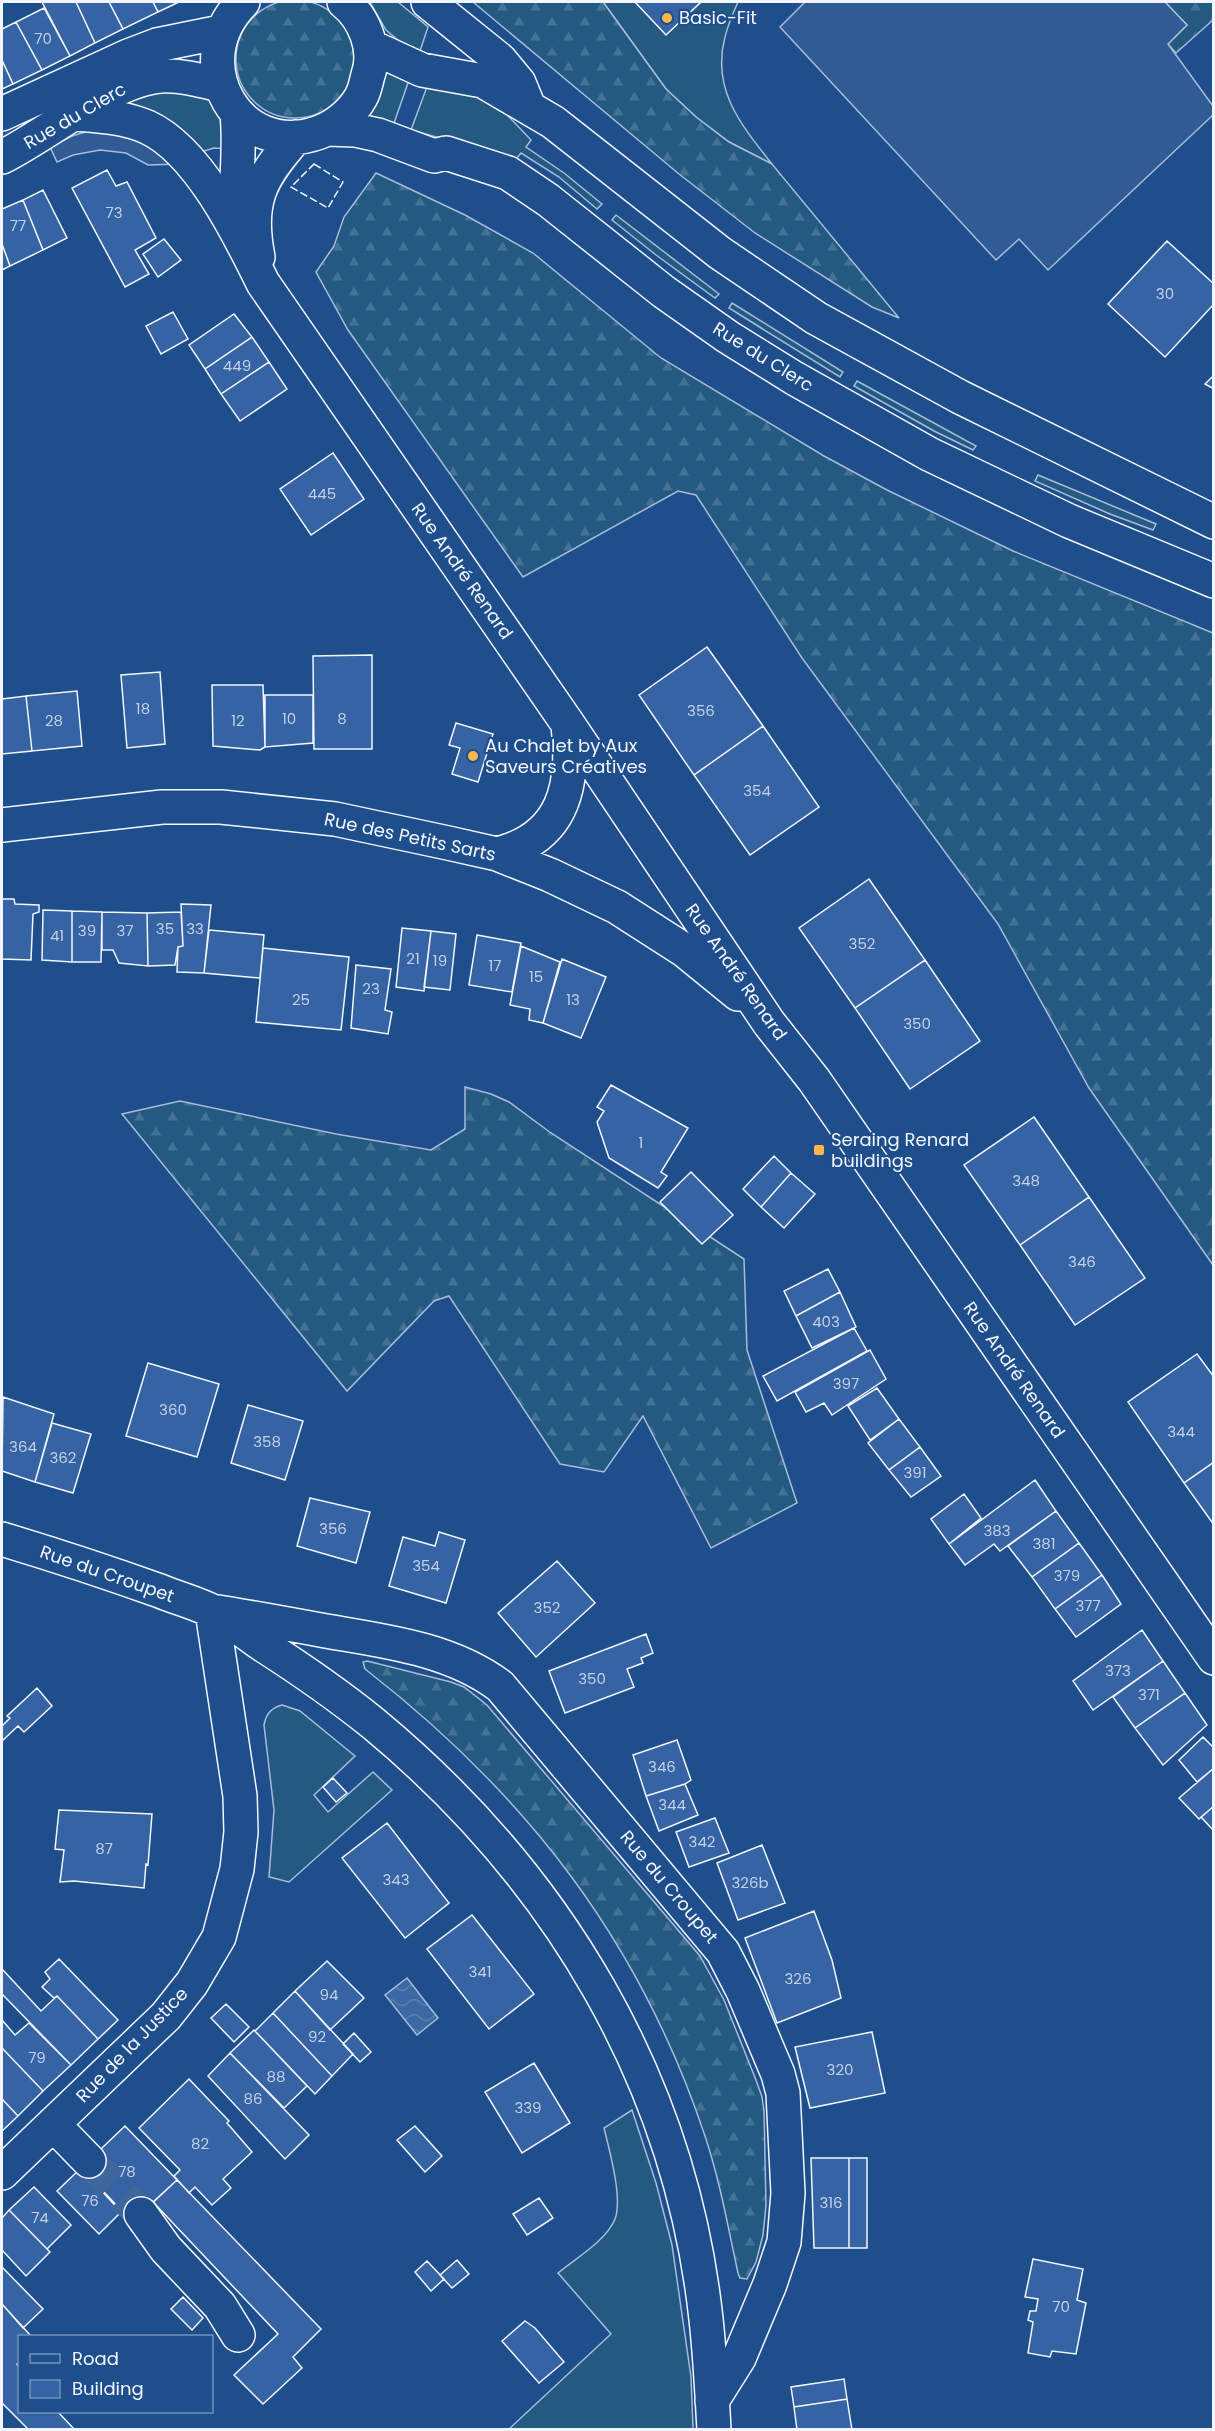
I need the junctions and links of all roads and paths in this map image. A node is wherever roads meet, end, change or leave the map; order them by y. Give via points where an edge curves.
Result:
1 (243, 2) edge
2 (428, 2) edge
3 (353, 7) edge
4 (221, 32) junction
5 (372, 47) junction
6 (220, 85) junction
7 (530, 110) junction
8 (237, 113) junction
9 (2, 114) edge
10 (75, 114) junction
11 (328, 129) junction
12 (296, 137) junction
13 (2, 157) edge
14 (236, 228) junction
15 (263, 283) junction
16 (1209, 518) edge
17 (1214, 581) edge
18 (568, 724) junction
19 (2, 825) edge
20 (497, 854) junction
21 (770, 1023) junction
22 (2, 1539) edge
23 (212, 1611) junction
24 (1214, 1658) edge
25 (53, 2124) junction
26 (89, 2161) tunnel mouth
27 (2, 2173) edge
28 (141, 2214) tunnel mouth
29 (238, 2335) dead end
30 (713, 2415) edge

1 - 4 street
2 - 7 street via 500,60 519,83
3 - 5 street
4 - 6 street via 216,58
4 - 9 street, Rue du Clerc via 138,52
5 - 7 street via 422,70 483,81
5 - 11 street via 361,97 342,120
6 - 8 street
6 - 10 street, Rue du Clerc via 190,77 139,80
7 - 16 street via 553,122 720,253 816,318 960,398
8 - 12 street via 270,134
8 - 14 street, Rue André Renard
10 - 13 street, Rue du Clerc
10 - 14 street, Rue André Renard via 121,118 172,142
11 - 12 street
11 - 17 street, Rue du Clerc via 355,129 434,156 446,153 508,173 664,292 794,378 928,454 1069,521
12 - 15 street, Rue André Renard via 266,176 257,197 253,217
14 - 15 street, Rue André Renard
15 - 18 street, Rue André Renard
18 - 20 street via 569,784 552,821 519,849
18 - 21 street, Rue André Renard
19 - 20 street, Rue des Petits Sarts via 162,807 221,807 335,819
20 - 21 street, Rue des Petits Sarts via 617,907 684,950
21 - 24 street, Rue André Renard via 814,1080
22 - 23 street, Rue du Croupet via 83,1563
23 - 25 street, Rue de la Justice via 240,1796 241,1832 237,1869 219,1937 192,1983 166,2016
23 - 30 street, Rue du Croupet via 334,1692 403,1749 466,1810 566,1933 628,2046 657,2113 676,2172 706,2316
23 - 30 street, Rue du Croupet via 374,1639 455,1660 487,1676 500,1686 723,1952 744,1991 778,2074 783,2093 789,2193 784,2242 770,2284
25 - 26 street
25 - 27 street, Rue de la Justice
28 - 29 street via 166,2248 220,2306

